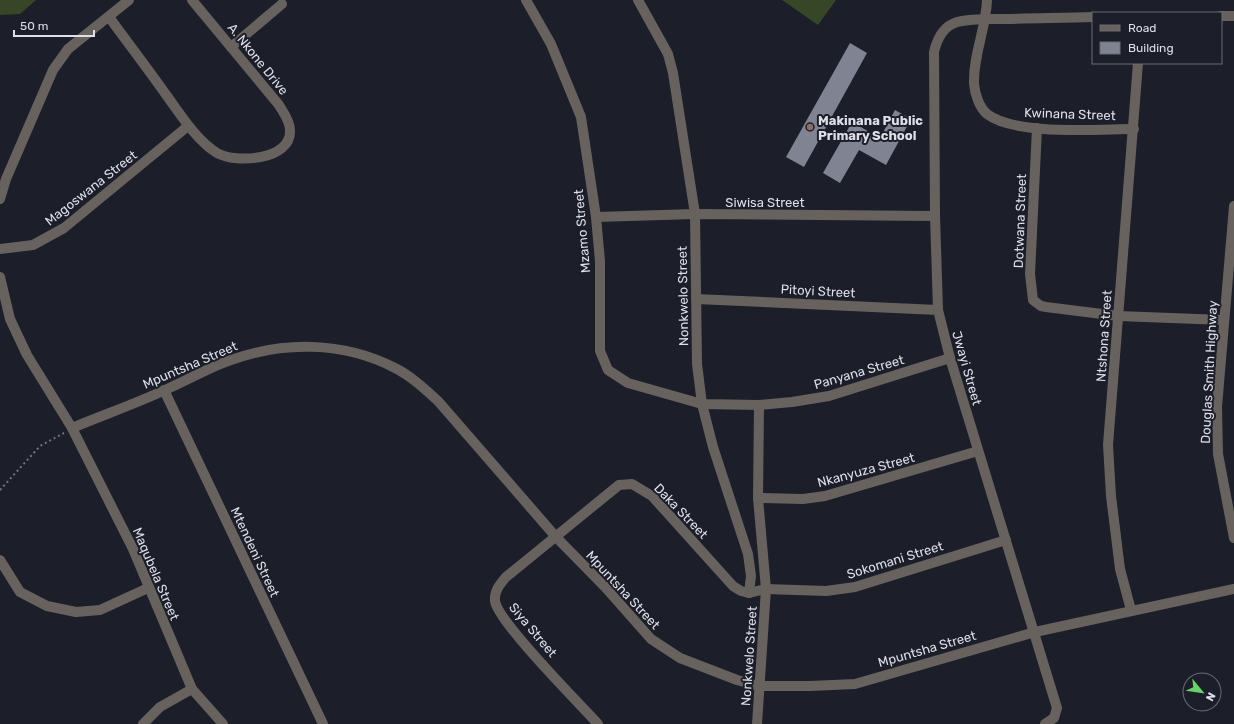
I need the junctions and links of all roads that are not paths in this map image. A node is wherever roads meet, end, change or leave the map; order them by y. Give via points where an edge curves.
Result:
1 (129, 0) edge
2 (192, 0) edge
3 (526, 0) edge
4 (638, 0) edge
5 (987, 0) edge
6 (282, 4) dead end
7 (109, 16) junction
8 (1222, 16) edge
9 (1234, 16) edge
10 (1092, 17) edge
11 (986, 19) junction
12 (231, 47) junction
13 (1138, 64) edge
14 (188, 126) junction
15 (1037, 128) junction
16 (1134, 129) junction
17 (0, 199) edge
18 (1234, 206) edge
19 (695, 214) junction
20 (935, 216) junction
21 (596, 217) junction
22 (0, 249) edge
23 (0, 277) edge
24 (696, 299) junction
25 (938, 310) junction
26 (1118, 316) junction
27 (1224, 320) junction
28 (950, 358) junction
29 (164, 390) junction
30 (702, 404) junction
31 (759, 405) junction
32 (72, 428) junction
33 (978, 451) junction
34 (758, 498) junction
35 (556, 537) junction
36 (1234, 538) edge
37 (1006, 540) junction
38 (0, 560) edge
39 (148, 588) junction
40 (766, 589) junction
41 (1234, 589) edge
42 (749, 593) junction
43 (1131, 610) junction
44 (1035, 632) junction
45 (759, 686) junction
46 (192, 689) junction
47 (143, 724) edge
48 (223, 724) edge
49 (322, 724) edge
50 (598, 724) edge
51 (757, 724) edge
52 (1045, 724) edge

1 - 7 street
2 - 12 street, A. Nkone Drive
3 - 21 street, Mzamo Street via 551,44 581,117
4 - 19 street, Nonkwelo Street via 665,48 673,73
5 - 11 street, Kwinana Street
6 - 12 street
7 - 14 street
7 - 17 street via 68,49 52,70
8 - 9 street
10 - 11 street
11 - 15 street, Kwinana Street via 976,57 975,94 983,110 994,118 1010,124
11 - 20 street, Jwayi Street via 958,22 947,28 936,42
12 - 14 street, A. Nkone Drive via 279,105 290,130 288,141 265,157 234,158 217,153
13 - 16 street, Ntshona Street
14 - 22 street, Magoswana Street via 64,228 33,245
15 - 16 street, Kwinana Street
15 - 26 street, Dotwana Street via 1030,274 1033,300 1046,308
16 - 26 street, Ntshona Street
18 - 27 street, Douglas Smith Highway
19 - 20 street, Siwisa Street
19 - 21 street, Siwisa Street
19 - 24 street, Nonkwelo Street
20 - 25 street, Jwayi Street
21 - 30 street, Mzamo Street via 600,261 600,351 608,370 628,384
23 - 32 street, Maqubela Street via 10,319 27,355
24 - 25 street, Pitoyi Street
24 - 30 street, Nonkwelo Street via 697,364
25 - 28 street, Jwayi Street
26 - 27 street
26 - 43 street, Ntshona Street via 1108,445 1110,496 1119,561
27 - 36 street, Douglas Smith Highway via 1217,407 1218,454
28 - 31 street, Panyana Street via 829,396
28 - 33 street, Jwayi Street
29 - 32 street, Mpuntsha Street
29 - 35 street, Mpuntsha Street via 228,361 267,349 298,346 356,354 395,368 417,382 438,401
29 - 49 street, Mtendeni Street
30 - 31 street, Panyana Street
30 - 42 street, Nonkwelo Street via 713,447 748,554 751,576
31 - 34 street, Nonkwelo Street
32 - 39 street, Maqubela Street via 133,549
33 - 34 street, Nkanyuza Street via 825,496 803,499
33 - 37 street, Jwayi Street
34 - 40 street, Nonkwelo Street
35 - 42 street, Daka Street via 619,485 632,484 652,496 734,586
35 - 45 street, Mpuntsha Street via 651,639 680,658
35 - 50 street, Siya Street via 506,577 497,588 495,601 501,616 519,638
37 - 40 street, Sokomani Street via 855,587 826,591
37 - 44 street, Jwayi Street
38 - 39 street via 20,592 47,606 76,612 100,610
39 - 46 street, Maqubela Street
40 - 42 street
40 - 45 street, Nonkwelo Street
41 - 43 street, Mpuntsha Street
43 - 44 street, Mpuntsha Street
44 - 45 street, Mpuntsha Street via 855,684
44 - 52 street, Jwayi Street via 1057,708 1054,718
45 - 51 street, Nonkwelo Street
46 - 47 street via 160,707
46 - 48 street, Maqubela Street

